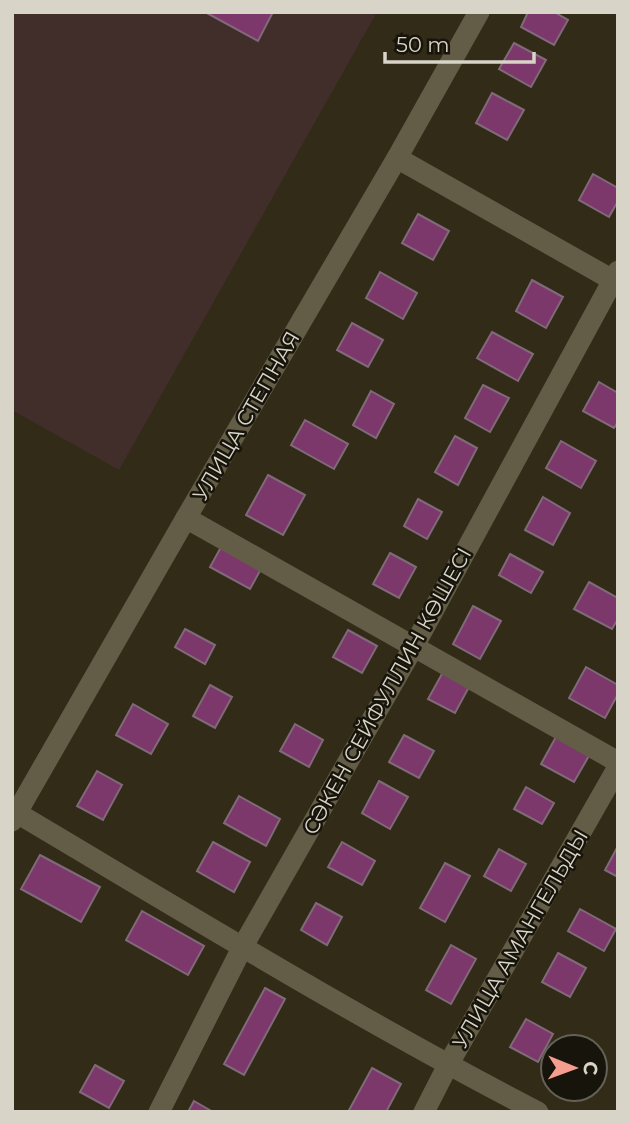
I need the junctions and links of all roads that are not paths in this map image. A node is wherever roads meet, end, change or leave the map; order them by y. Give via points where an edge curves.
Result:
1 (479, 12) edge
2 (397, 158) junction
3 (616, 278) edge
4 (186, 518) junction
5 (414, 646) junction
6 (618, 765) edge
7 (14, 814) edge
8 (243, 946) junction
9 (448, 1065) junction
10 (159, 1112) edge
11 (424, 1112) edge
12 (538, 1112) edge

1 - 2 street, УЛИЦА СТЕПНАЯ
2 - 3 street
2 - 4 street, УЛИЦА СТЕПНАЯ
3 - 5 street, СӘКЕН СЕЙФУЛЛИН КӨШЕСІ
4 - 5 street
4 - 7 street, УЛИЦА СТЕПНАЯ
5 - 6 street
5 - 8 street, СӘКЕН СЕЙФУЛЛИН КӨШЕСІ
6 - 9 street, УЛИЦА АМАНГЕЛЬДЫ
7 - 8 street
8 - 9 street
8 - 10 street, СӘКЕН СЕЙФУЛЛИН КӨШЕСІ
9 - 11 street, УЛИЦА АМАНГЕЛЬДЫ
9 - 12 street

